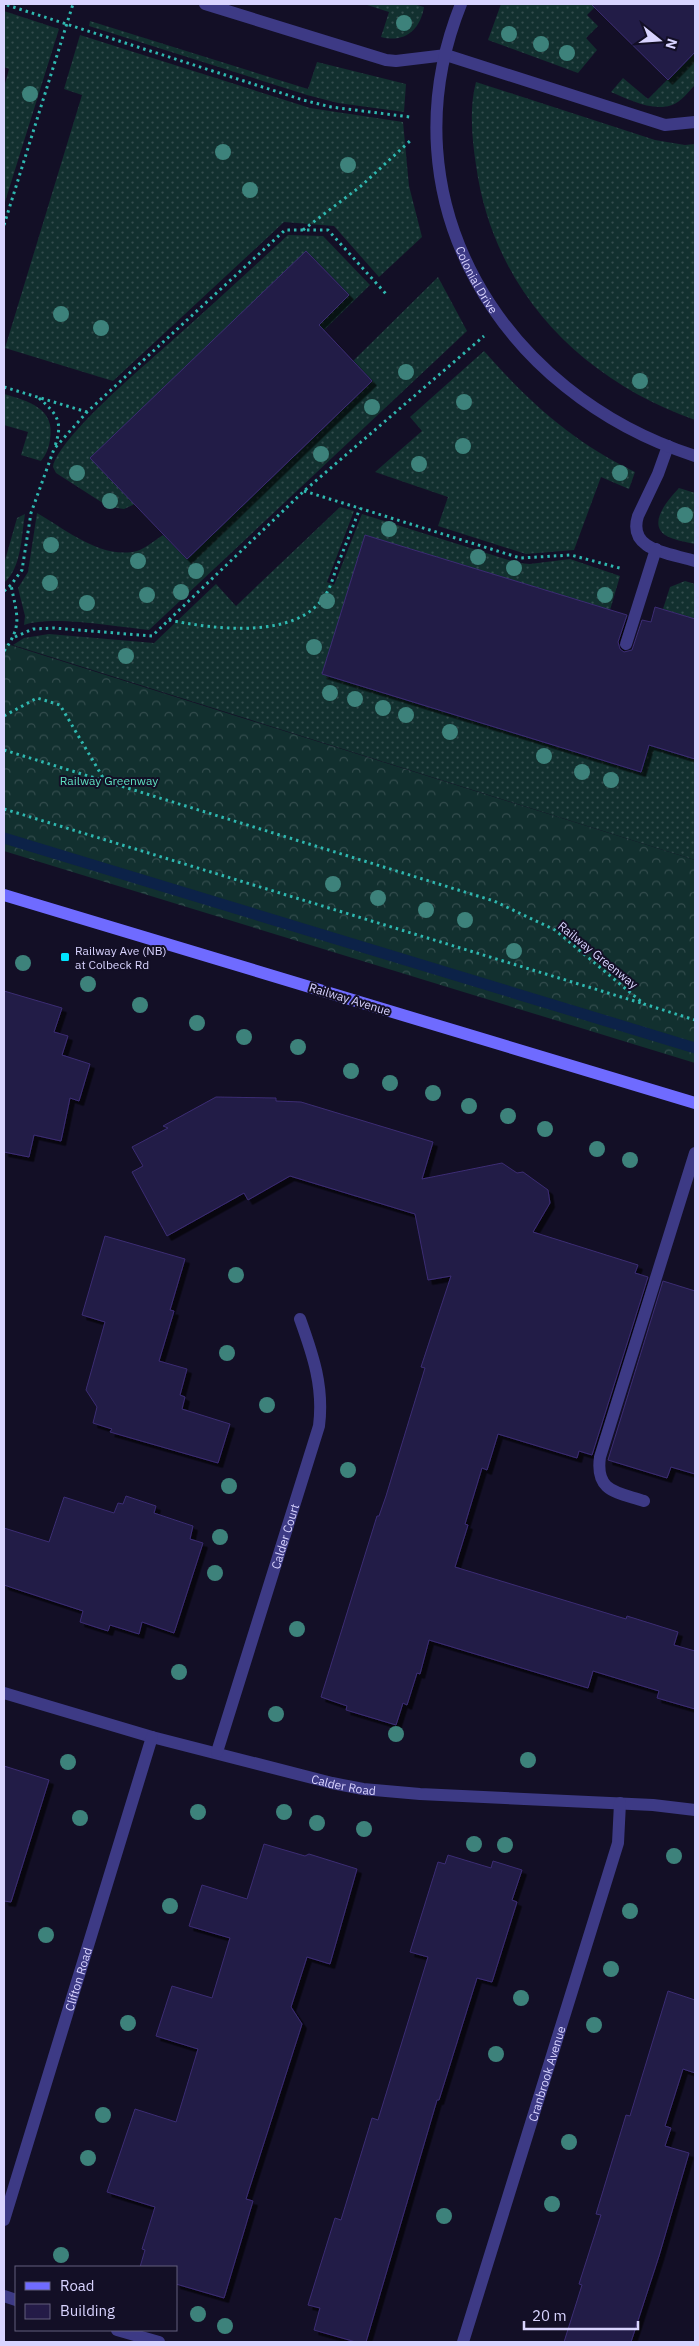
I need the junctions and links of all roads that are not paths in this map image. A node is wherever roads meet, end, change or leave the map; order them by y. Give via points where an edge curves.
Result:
1 (205, 4) edge
2 (461, 4) edge
3 (446, 55) junction
4 (695, 122) edge
5 (668, 446) junction
6 (695, 456) edge
7 (656, 549) junction
8 (695, 561) edge
9 (626, 644) dead end
10 (4, 895) edge
11 (695, 1103) edge
12 (695, 1153) edge
13 (300, 1318) dead end
14 (644, 1501) dead end
15 (4, 1693) edge
16 (152, 1737) junction
17 (217, 1752) junction
18 (620, 1803) junction
19 (695, 1810) edge
20 (4, 2220) edge
21 (120, 2331) edge
22 (159, 2342) edge
23 (462, 2342) edge

1 - 3 street via 386,60
2 - 3 street, Colonial Drive
3 - 4 street via 665,125
3 - 5 street, Colonial Drive via 436,111 438,157 454,232 478,284 501,320 564,388 610,419
5 - 6 street, Colonial Drive
5 - 7 street via 636,522 639,541
7 - 8 street
7 - 9 street
10 - 11 main road, Railway Avenue
12 - 14 street via 599,1463 601,1480 607,1488
13 - 17 street, Calder Court via 319,1378 321,1408 318,1426
15 - 16 street, Calder Road
16 - 17 street, Calder Road
16 - 20 street, Clifton Road
17 - 18 street, Calder Road via 363,1789
18 - 19 street, Calder Road
18 - 23 street, Cranbrook Avenue via 618,1843
21 - 22 street

